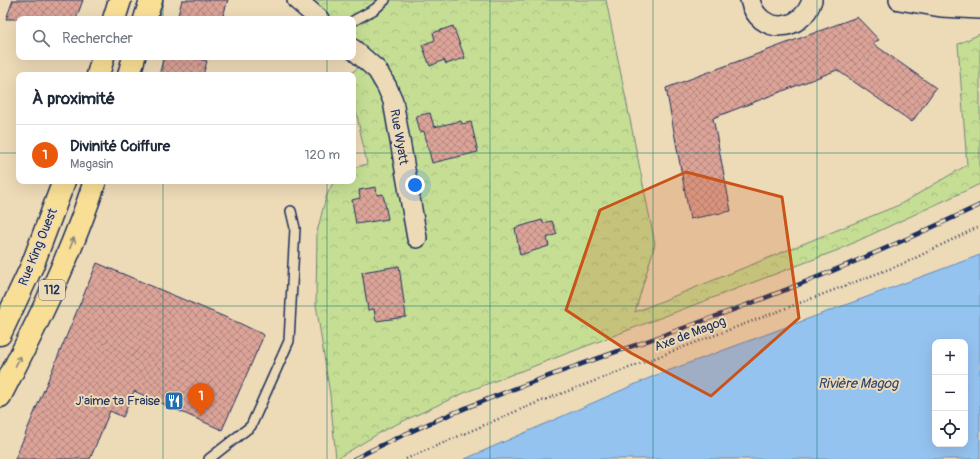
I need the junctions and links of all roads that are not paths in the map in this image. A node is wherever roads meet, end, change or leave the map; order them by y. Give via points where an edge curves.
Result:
1 (120, 0) edge
2 (151, 0) edge
3 (297, 0) edge
4 (385, 0) edge
5 (750, 0) edge
6 (812, 0) edge
7 (899, 0) edge
8 (980, 9) edge
9 (115, 16) edge
10 (146, 16) edge
11 (316, 16) edge
12 (356, 19) edge
13 (356, 52) edge
14 (102, 60) edge
15 (133, 60) edge
16 (99, 72) edge
17 (130, 72) edge
18 (63, 184) edge
19 (94, 184) edge
20 (291, 211) dead end
21 (417, 238) dead end
22 (0, 334) edge
23 (0, 396) edge
24 (209, 459) edge

1 - 9 main road
2 - 10 main road
3 - 11 street
4 - 12 lane
5 - 6 street via 754,12 762,20 772,25 783,26 804,17
7 - 8 street via 942,7
13 - 21 street, Rue Wyatt via 377,70 393,101
14 - 16 main road
15 - 17 main road
18 - 22 main road, Rue King Ouest / 112 via 32,266
23 -> 19 main road, 112 via 62,270
20 - 24 lane via 295,228 289,341 251,426

